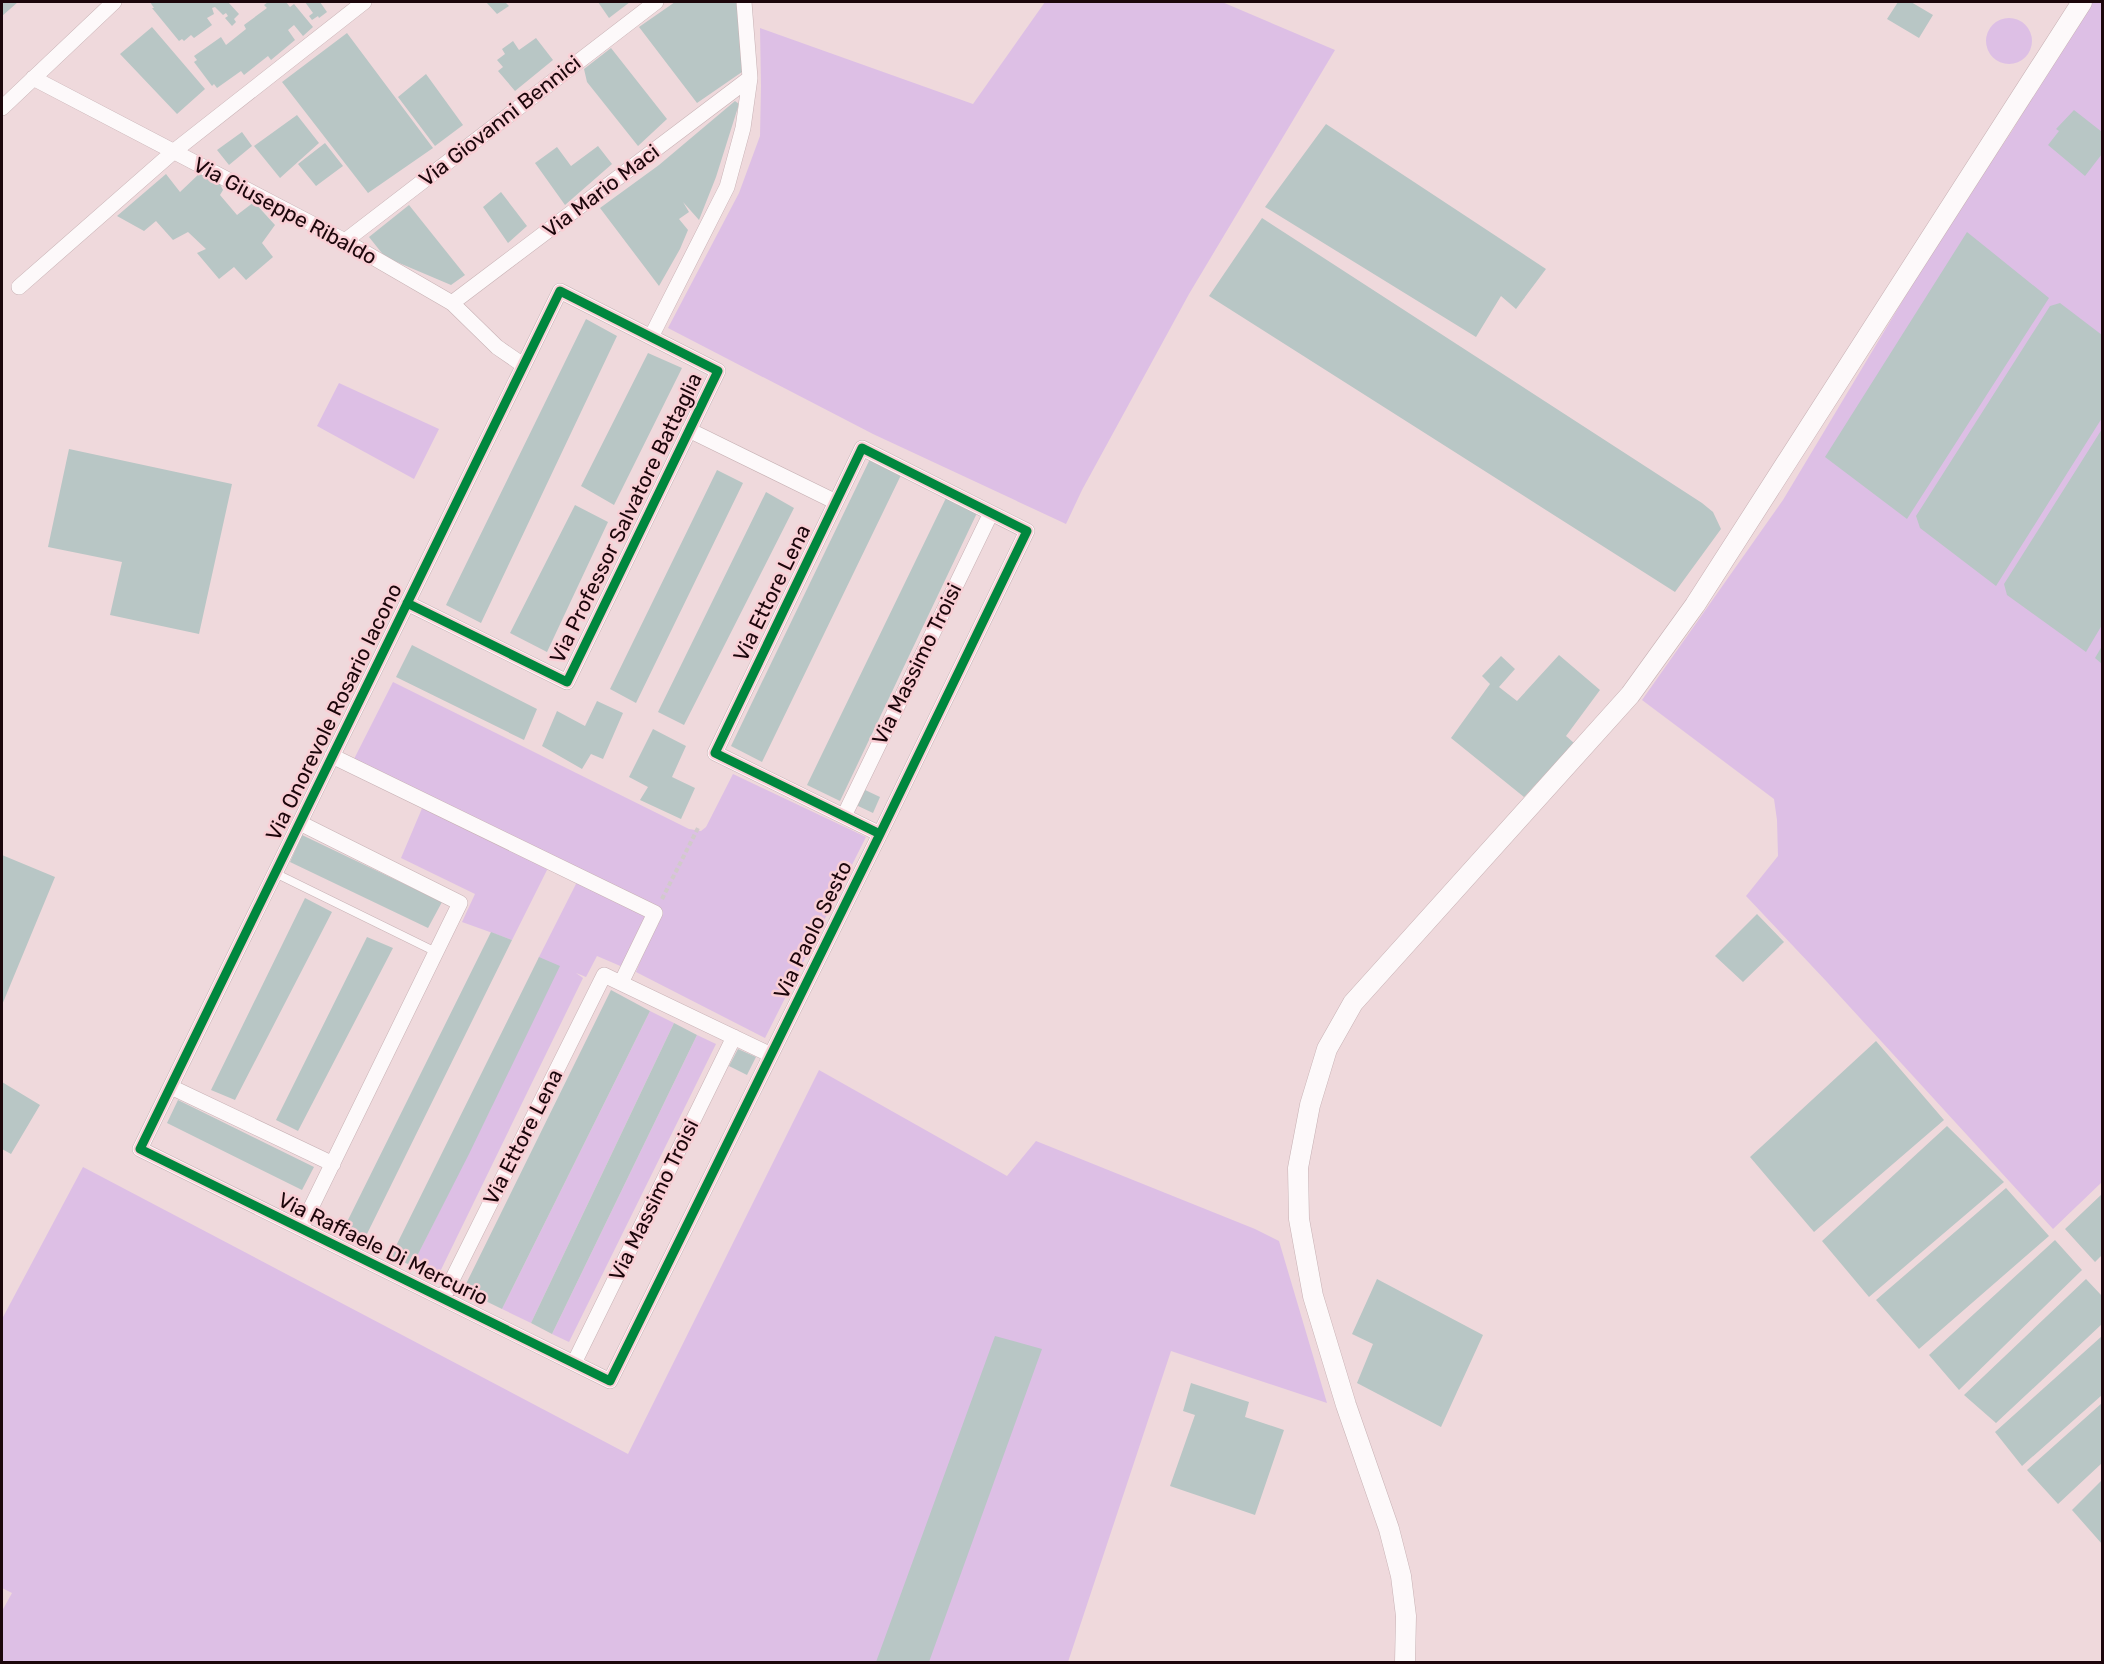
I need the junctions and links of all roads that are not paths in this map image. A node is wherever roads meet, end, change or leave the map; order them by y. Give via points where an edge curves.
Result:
1 (114, 2) edge
2 (364, 2) edge
3 (656, 2) edge
4 (744, 2) edge
5 (2082, 2) edge
6 (33, 78) junction
7 (750, 78) junction
8 (2, 108) edge
9 (173, 152) junction
10 (345, 241) junction
11 (19, 287) dead end
12 (452, 303) junction
13 (651, 337) junction
14 (523, 365) junction
15 (689, 430) junction
16 (836, 502) junction
17 (991, 513) junction
18 (407, 603) junction
19 (332, 756) junction
20 (844, 816) junction
21 (300, 823) junction
22 (880, 834) junction
23 (275, 873) junction
24 (436, 952) junction
25 (621, 983) junction
26 (734, 1037) junction
27 (771, 1055) junction
28 (171, 1087) junction
29 (140, 1149) joint
30 (333, 1164) junction
31 (301, 1228) junction
32 (443, 1298) junction
33 (574, 1363) junction
34 (610, 1380) joint
35 (1405, 1662) edge

1 - 6 street
2 - 9 street
3 - 10 street, Via Giovanni Bennici
4 - 7 street
5 - 35 street via 1695,605 1630,694 1353,1004 1327,1049 1310,1105 1298,1168 1299,1219 1313,1296 1401,1576 1406,1616
6 - 8 street
6 - 9 street, Via Giuseppe Ribaldo
7 - 12 street, Via Mario Maci
7 - 13 street via 743,128 727,187
9 - 10 street, Via Giuseppe Ribaldo
9 - 11 street
10 - 12 street, Via Giuseppe Ribaldo
12 - 14 street, Via Giuseppe Ribaldo via 497,347
13 - 14 street, Via Onorevole Rosario Iacono via 560,291
13 - 15 street, Via Professor Salvatore Battaglia via 718,370
14 - 18 street, Via Onorevole Rosario Iacono
15 - 16 street
15 - 18 street, Via Professor Salvatore Battaglia via 567,682
16 - 17 street, Via Ettore Lena via 862,448
16 - 20 street, Via Ettore Lena via 715,753
17 - 20 street, Via Massimo Troisi
17 - 22 street, Via Paolo Sesto via 1027,531
18 - 19 street, Via Onorevole Rosario Iacono
19 - 21 street, Via Onorevole Rosario Iacono
19 - 25 street via 655,913
20 - 22 street
21 - 23 street, Via Onorevole Rosario Iacono
21 - 24 street via 460,903
22 - 27 street, Via Paolo Sesto
23 - 24 lane
23 - 28 street, Via Onorevole Rosario Iacono
24 - 30 street
25 - 26 street
25 - 32 street, Via Ettore Lena via 604,975
26 - 27 street
26 - 33 street, Via Massimo Troisi
27 - 34 street, Via Paolo Sesto
28 - 29 street, Via Onorevole Rosario Iacono
28 - 30 street
29 - 31 street, Via Raffaele Di Mercurio
30 - 31 street
31 - 32 street, Via Raffaele Di Mercurio
32 - 33 street, Via Raffaele Di Mercurio
33 - 34 street, Via Raffaele Di Mercurio

